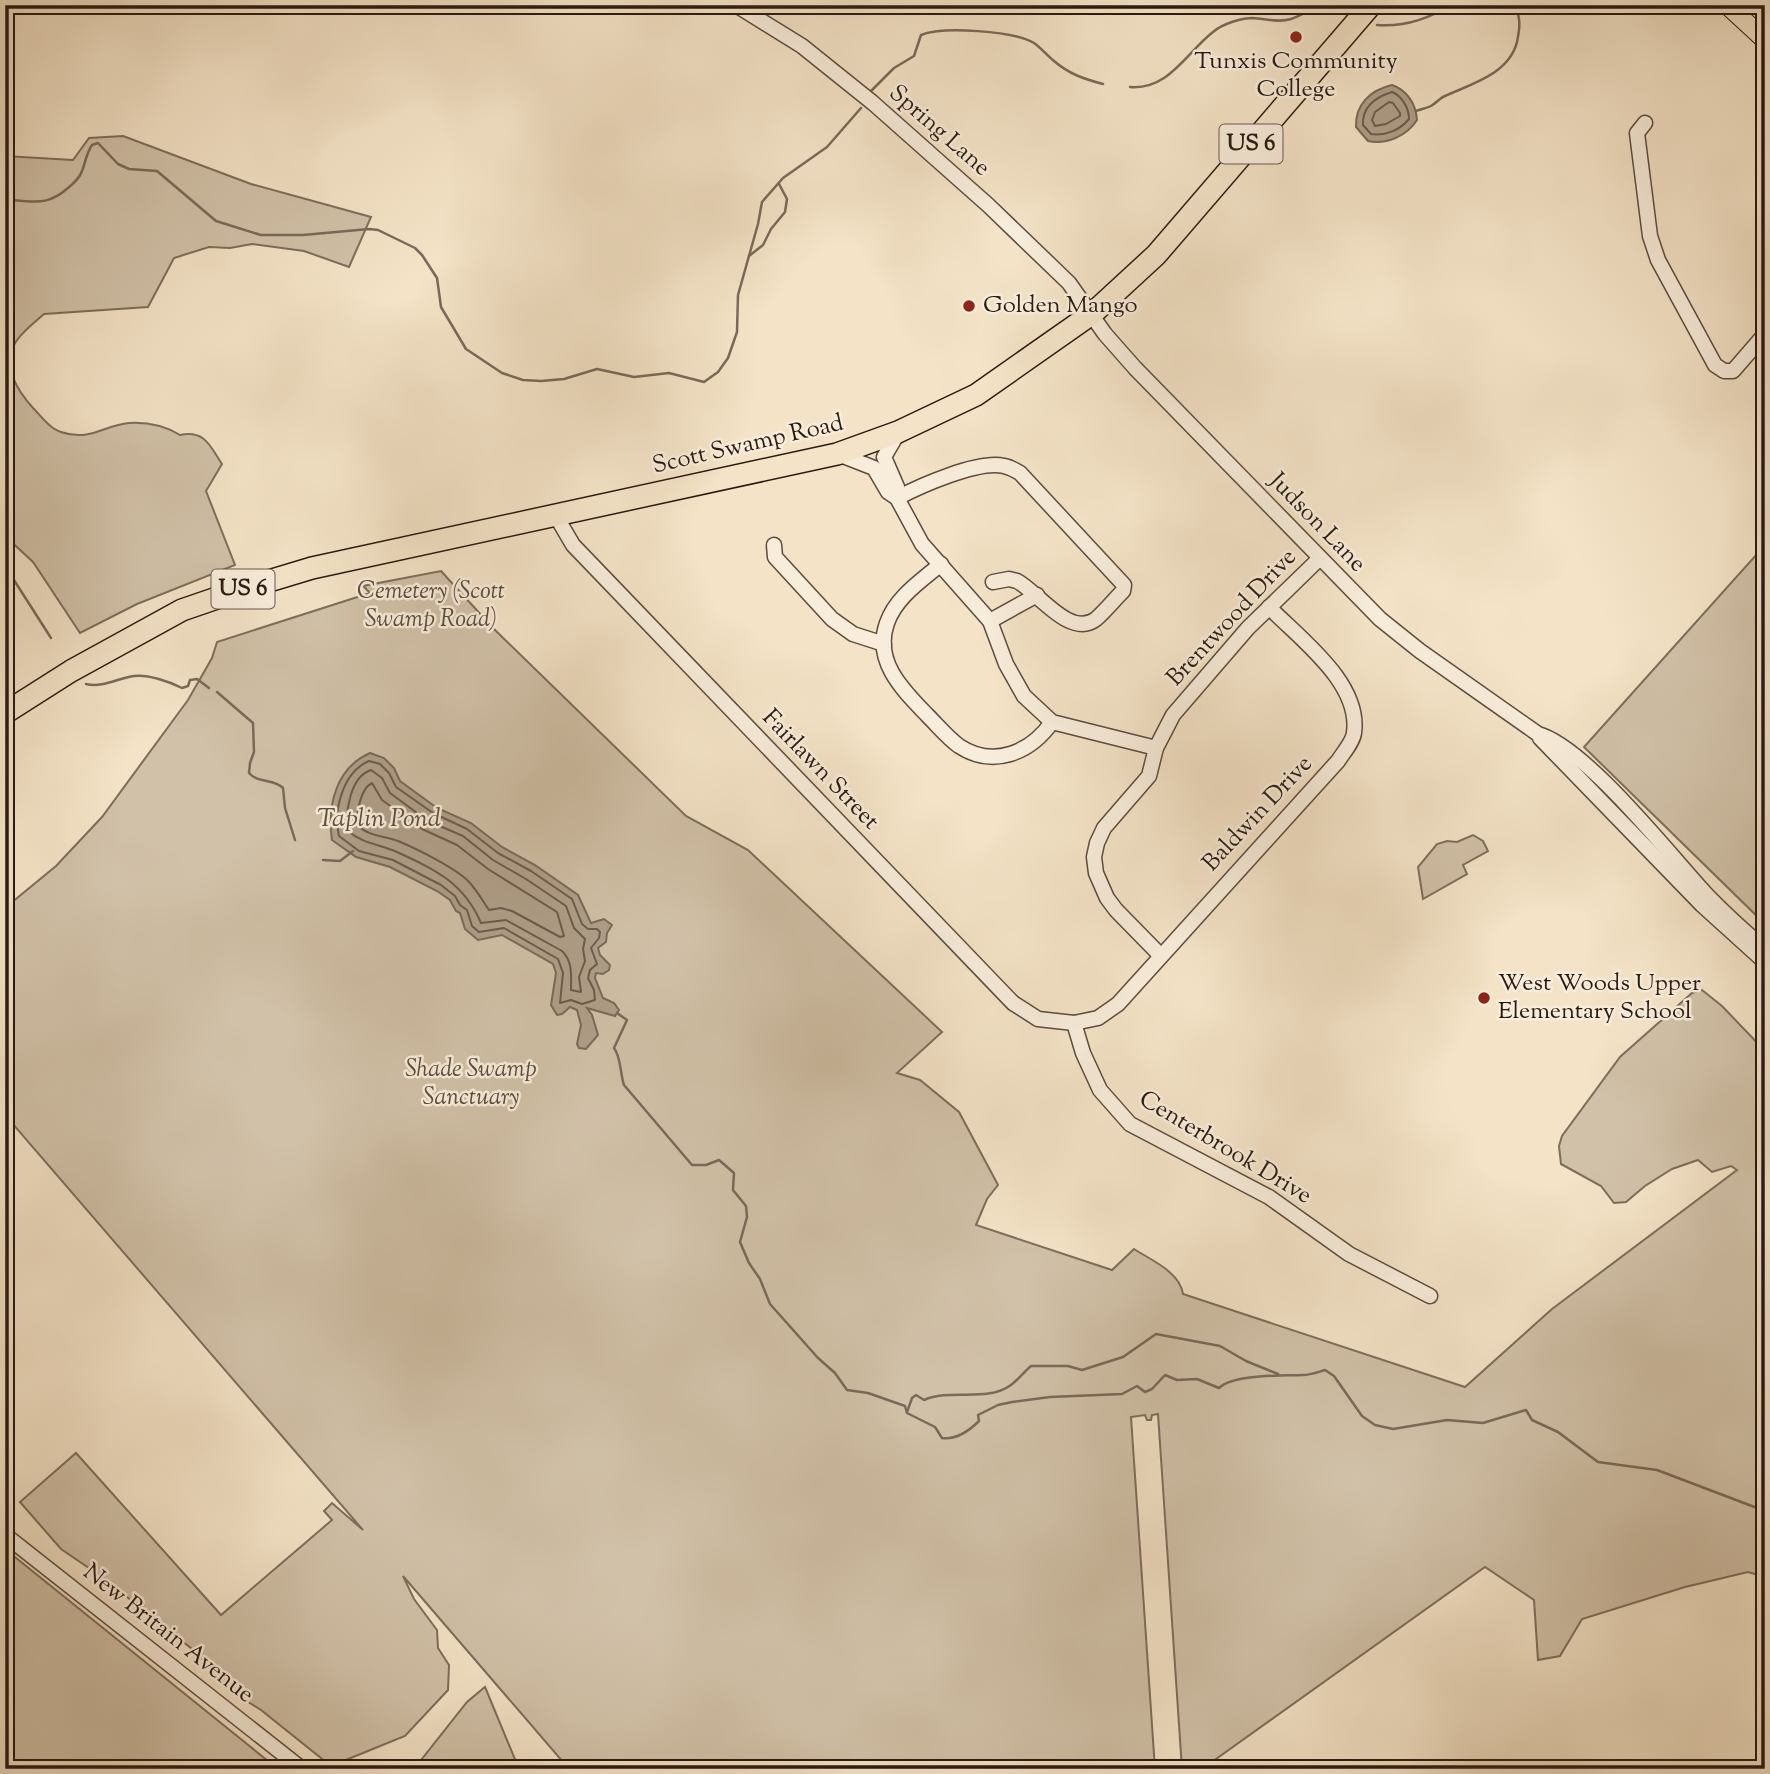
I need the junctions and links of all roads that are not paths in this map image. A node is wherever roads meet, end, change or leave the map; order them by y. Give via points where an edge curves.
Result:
1 (736, 5) edge
2 (1371, 5) edge
3 (1727, 5) edge
4 (1765, 40) edge
5 (1645, 123) dead end
6 (1093, 313) junction
7 (1765, 334) edge
8 (898, 432) junction
9 (837, 454) junction
10 (897, 498) junction
11 (556, 516) junction
12 (774, 545) dead end
13 (1320, 559) junction
14 (941, 564) junction
15 (993, 582) dead end
16 (1037, 596) junction
17 (1269, 607) junction
18 (990, 621) junction
19 (884, 644) junction
20 (5, 713) edge
21 (1052, 722) junction
22 (1538, 734) junction
23 (1156, 748) junction
24 (1765, 949) edge
25 (1160, 955) junction
26 (1765, 962) edge
27 (1074, 1023) junction
28 (1430, 1296) dead end
29 (5, 1535) edge
30 (302, 1769) edge

1 - 6 street, Spring Lane via 802,46 873,103 988,205 1069,283
2 - 6 highway, Scott Swamp Road / US 6 via 1156,255
3 - 4 main road
5 - 7 street via 1637,133 1650,236 1715,365 1733,371
6 - 8 highway, Scott Swamp Road / US 6 via 976,395
6 - 13 street, Judson Lane via 1135,369
8 - 9 highway, Scott Swamp Road / US 6
8 - 10 street via 884,457
9 - 10 street via 874,467 888,492
9 - 11 highway, Scott Swamp Road / US 6
10 - 14 street via 922,544
10 - 16 street via 976,469 1002,465 1020,473 1124,585 1094,620 1082,624 1068,621
11 - 20 highway, Scott Swamp Road / US 6 via 312,568 182,610
11 - 27 street, Fairlawn Street via 573,545 1013,1003 1038,1019
12 - 19 street via 775,557 832,620 853,634
13 - 17 street, Brentwood Drive
13 - 22 street, Judson Lane via 1398,634
14 - 18 street
14 - 19 street via 897,605 886,625
15 - 16 street via 1017,581
16 - 18 street
17 - 23 street, Brentwood Drive via 1173,715
17 - 25 street, Baldwin Drive via 1338,677 1353,704 1354,736 1338,761
18 - 21 street via 1024,696
19 - 21 street via 889,669 901,688 951,740 972,753 998,757 1023,751
21 - 23 street
22 - 24 street, Judson Lane via 1562,746 1596,775 1707,895
22 - 26 street, Judson Lane via 1702,905
23 - 25 street, Brentwood Drive via 1149,776 1104,828 1094,857 1107,898
25 - 27 street, Baldwin Drive via 1118,1004 1098,1018
27 - 28 street, Centerbrook Drive via 1100,1090 1130,1124 1269,1197 1349,1254
29 - 30 street, New Britain Avenue

